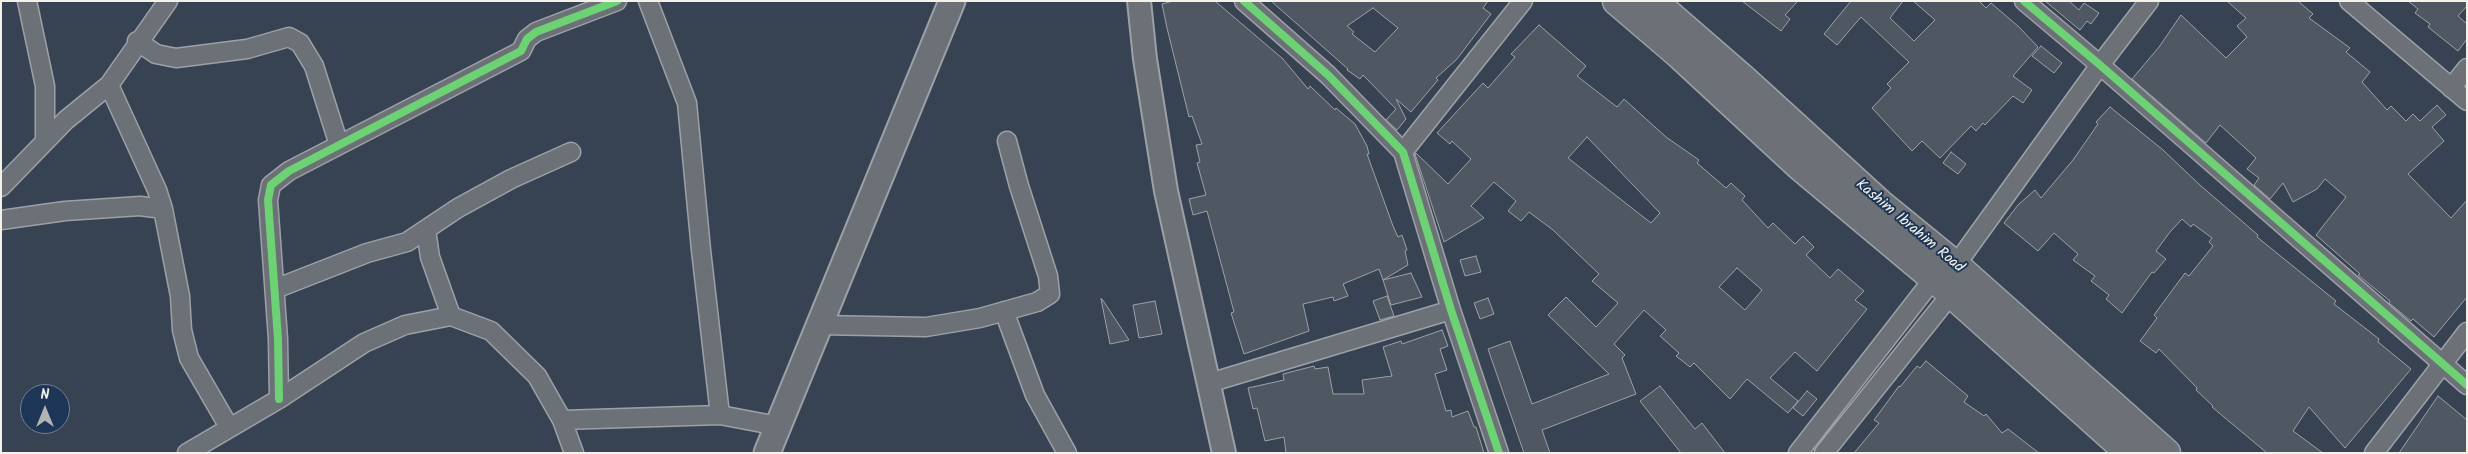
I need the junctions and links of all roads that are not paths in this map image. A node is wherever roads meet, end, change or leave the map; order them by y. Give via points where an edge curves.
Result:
1 (28, 1) edge
2 (168, 1) edge
3 (617, 1) edge
4 (648, 1) edge
5 (952, 1) edge
6 (1138, 1) edge
7 (1244, 1) edge
8 (1524, 1) edge
9 (1617, 1) edge
10 (1653, 1) edge
11 (2024, 1) edge
12 (2149, 1) edge
13 (2350, 1) edge
14 (137, 42) junction
15 (2100, 65) junction
16 (2467, 68) edge
17 (108, 84) junction
18 (2451, 88) junction
19 (2467, 101) edge
20 (46, 142) junction
21 (1007, 142) dead end
22 (339, 145) junction
23 (571, 152) dead end
24 (1403, 152) junction
25 (1, 187) edge
26 (163, 209) junction
27 (1, 220) edge
28 (426, 230) junction
29 (1946, 280) junction
30 (275, 289) junction
31 (1451, 310) junction
32 (1004, 311) junction
33 (451, 316) junction
34 (819, 325) junction
35 (2467, 332) edge
36 (2443, 364) junction
37 (1209, 383) junction
38 (2467, 385) edge
39 (279, 399) junction
40 (720, 415) junction
41 (562, 420) junction
42 (778, 426) junction
43 (229, 427) junction
44 (188, 453) edge
45 (574, 453) edge
46 (766, 453) edge
47 (1067, 453) edge
48 (1224, 453) edge
49 (1499, 453) edge
50 (1798, 453) edge
51 (1824, 453) edge
52 (2130, 453) edge
53 (2166, 453) edge
54 (2374, 453) edge

1 - 20 street via 45,86
2 - 14 street
3 - 22 street via 536,32 527,39 521,51
4 - 40 street via 687,103
5 - 34 main road
6 - 37 street via 1144,59 1166,191
7 - 24 street via 1328,75
8 - 24 street
9 - 29 highway, Kashim Ibrahim Road via 1800,166
10 - 29 highway, Kashim Ibrahim Road via 1880,204
11 - 15 street
12 - 15 street
13 - 18 street
14 - 17 street
14 - 22 street via 156,54 176,58 247,49 288,37 300,43 314,66
15 - 29 street
15 - 36 street
16 - 18 street
17 - 20 street
17 - 26 street
18 - 19 street
20 - 25 street
21 - 32 street via 1048,276 1050,294 1036,302
22 - 30 street via 289,171 271,185 268,200
23 - 28 street via 473,200
24 - 31 street
26 - 27 street via 140,206 65,211
26 - 43 street via 189,358
28 - 30 street via 407,242 367,253
28 - 33 street via 430,257
29 - 50 street
29 - 51 street
29 - 52 highway, Kashim Ibrahim Road
29 - 53 highway, Kashim Ibrahim Road
30 - 39 street
31 - 37 street
31 - 49 street
32 - 34 street via 926,327
32 - 47 street via 1035,395
33 - 39 street via 405,325 364,342
33 - 41 street via 491,331 536,376
34 - 42 main road
35 - 36 street
36 - 38 street
36 - 54 street
37 - 48 street
39 - 43 street
40 - 41 street
40 - 42 street
41 - 45 street
42 - 46 main road
43 - 44 street

